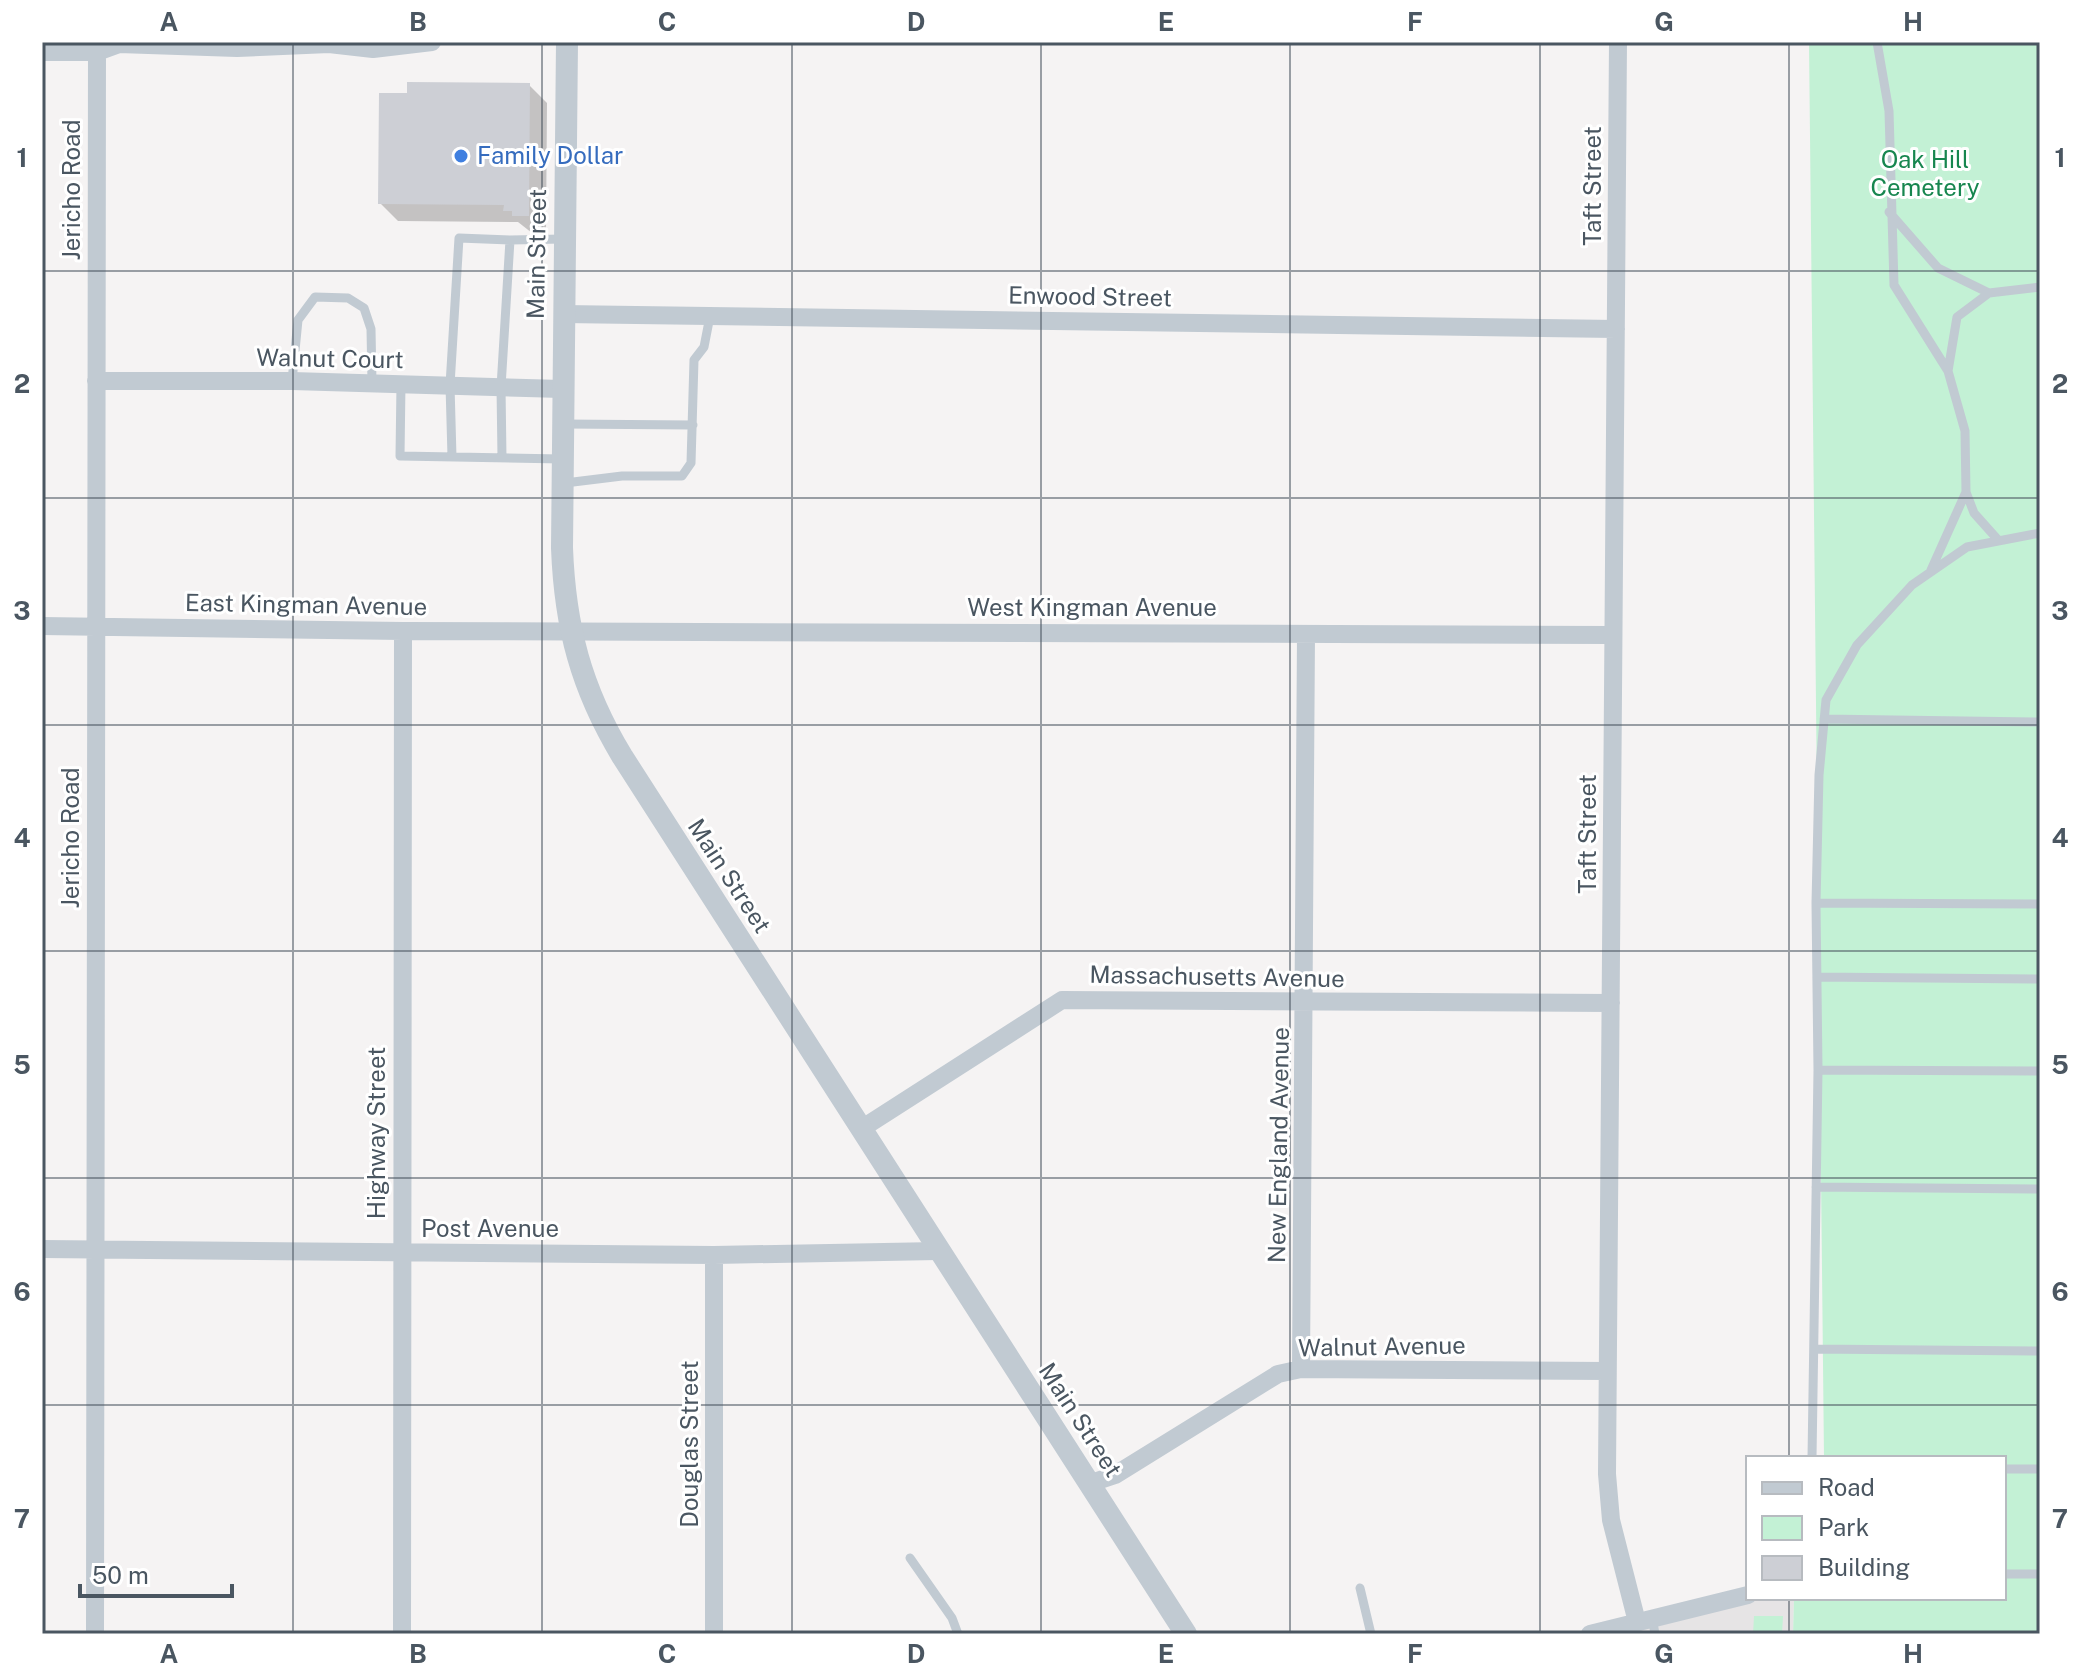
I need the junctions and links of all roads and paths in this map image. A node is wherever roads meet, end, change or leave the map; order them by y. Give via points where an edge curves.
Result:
1 (432, 42) edge
2 (567, 42) edge
3 (1618, 42) edge
4 (1877, 42) edge
5 (97, 47) edge
6 (42, 52) edge
7 (1889, 212) junction
8 (563, 239) junction
9 (510, 240) junction
10 (2040, 287) edge
11 (1989, 293) junction
12 (563, 314) junction
13 (710, 316) junction
14 (1616, 329) junction
15 (1948, 371) junction
16 (96, 381) junction
17 (292, 381) junction
18 (372, 383) junction
19 (401, 384) junction
20 (450, 385) junction
21 (501, 387) junction
22 (562, 389) junction
23 (562, 424) junction
24 (693, 425) junction
25 (452, 457) junction
26 (502, 458) junction
27 (562, 459) junction
28 (561, 484) junction
29 (1966, 492) junction
30 (2040, 533) edge
31 (1999, 541) junction
32 (1929, 573) junction
33 (42, 626) edge
34 (95, 627) junction
35 (403, 631) junction
36 (569, 631) junction
37 (1306, 634) junction
38 (1613, 635) junction
39 (1824, 719) junction
40 (2040, 722) edge
41 (1816, 903) junction
42 (2040, 904) edge
43 (1817, 977) junction
44 (2040, 979) edge
45 (1305, 1003) junction
46 (1611, 1003) junction
47 (1818, 1070) junction
48 (2040, 1071) edge
49 (861, 1129) junction
50 (1816, 1187) junction
51 (2040, 1189) edge
52 (42, 1249) edge
53 (95, 1249) junction
54 (938, 1251) junction
55 (401, 1253) junction
56 (714, 1255) junction
57 (1814, 1349) junction
58 (2040, 1351) edge
59 (1301, 1369) junction
60 (1607, 1371) junction
61 (1812, 1456) edge
62 (2006, 1469) edge
63 (2040, 1469) edge
64 (1091, 1483) junction
65 (910, 1558) dead end
66 (2006, 1574) edge
67 (2040, 1574) edge
68 (1360, 1588) dead end
69 (1746, 1596) edge
70 (1648, 1624) edge
71 (95, 1634) edge
72 (402, 1634) edge
73 (714, 1634) edge
74 (958, 1634) edge
75 (1186, 1634) edge
76 (1371, 1634) edge
77 (1590, 1634) edge

1 - 5 street via 373,49 329,44
2 - 8 street, Main Street
3 - 14 street, Taft Street
4 - 7 lane via 1889,111
5 - 6 street
5 - 16 street, Jericho Road
7 - 11 lane via 1938,268
7 - 15 lane via 1894,285
8 - 9 lane
8 - 12 street, Main Street
9 - 20 lane via 459,238
9 - 21 lane
10 - 11 lane
11 - 15 lane via 1957,317
12 - 13 street, Enwood Street
12 - 22 street, Main Street
13 - 14 street, Enwood Street
13 - 24 lane via 704,347 694,360
14 - 38 street, Taft Street
15 - 29 lane via 1965,431
16 - 17 street, Walnut Court
16 - 34 street, Jericho Road
17 - 18 street, Walnut Court
17 - 18 lane via 298,320 315,297 348,298 364,308 371,329
18 - 19 street, Walnut Court
19 - 20 street, Walnut Court
19 - 25 lane via 400,456
20 - 21 street, Walnut Court
20 - 25 lane
21 - 22 street, Walnut Court
21 - 26 lane
22 - 23 street, Main Street
23 - 24 lane
23 - 27 street, Main Street
24 - 28 lane via 691,463 682,476
25 - 26 lane
26 - 27 lane
27 - 28 street, Main Street
28 - 36 street, Main Street
29 - 31 lane via 1974,513
29 - 32 lane
30 - 31 lane
31 - 32 lane via 1967,547
32 - 39 lane via 1857,645 1826,700
33 - 34 street, East Kingman Avenue
34 - 35 street, East Kingman Avenue
34 - 53 street, Jericho Road
35 - 36 street, East Kingman Avenue
35 - 55 street, Highway Street
36 - 37 street, West Kingman Avenue
36 - 49 street, Main Street via 604,727
37 - 38 street, West Kingman Avenue
37 - 45 street, New England Avenue
38 - 46 street, Taft Street
39 - 40 lane
39 - 41 lane
41 - 42 lane
41 - 43 lane
43 - 44 lane
43 - 47 lane
45 - 46 street, Massachusetts Avenue
45 - 49 street, Massachusetts Avenue via 1062,1000
45 - 59 street, New England Avenue
46 - 60 street, Taft Street
47 - 48 lane
47 - 50 lane
49 - 54 street, Main Street
50 - 51 lane
50 - 57 lane
52 - 53 street, Post Avenue
53 - 55 street, Post Avenue
53 - 71 street, Jericho Road
54 - 56 street, Post Avenue
54 - 64 street, Main Street
55 - 56 street, Post Avenue
55 - 72 street, Highway Street
56 - 73 street, Douglas Street
57 - 58 lane
57 - 61 lane
59 - 60 street, Walnut Avenue
59 - 64 street, Walnut Avenue via 1278,1374 1115,1475
60 - 70 street, Taft Street via 1611,1520
62 - 63 lane
64 - 75 street, Main Street
65 - 74 lane
66 - 67 lane
68 - 76 lane
69 - 70 street
70 - 77 street

